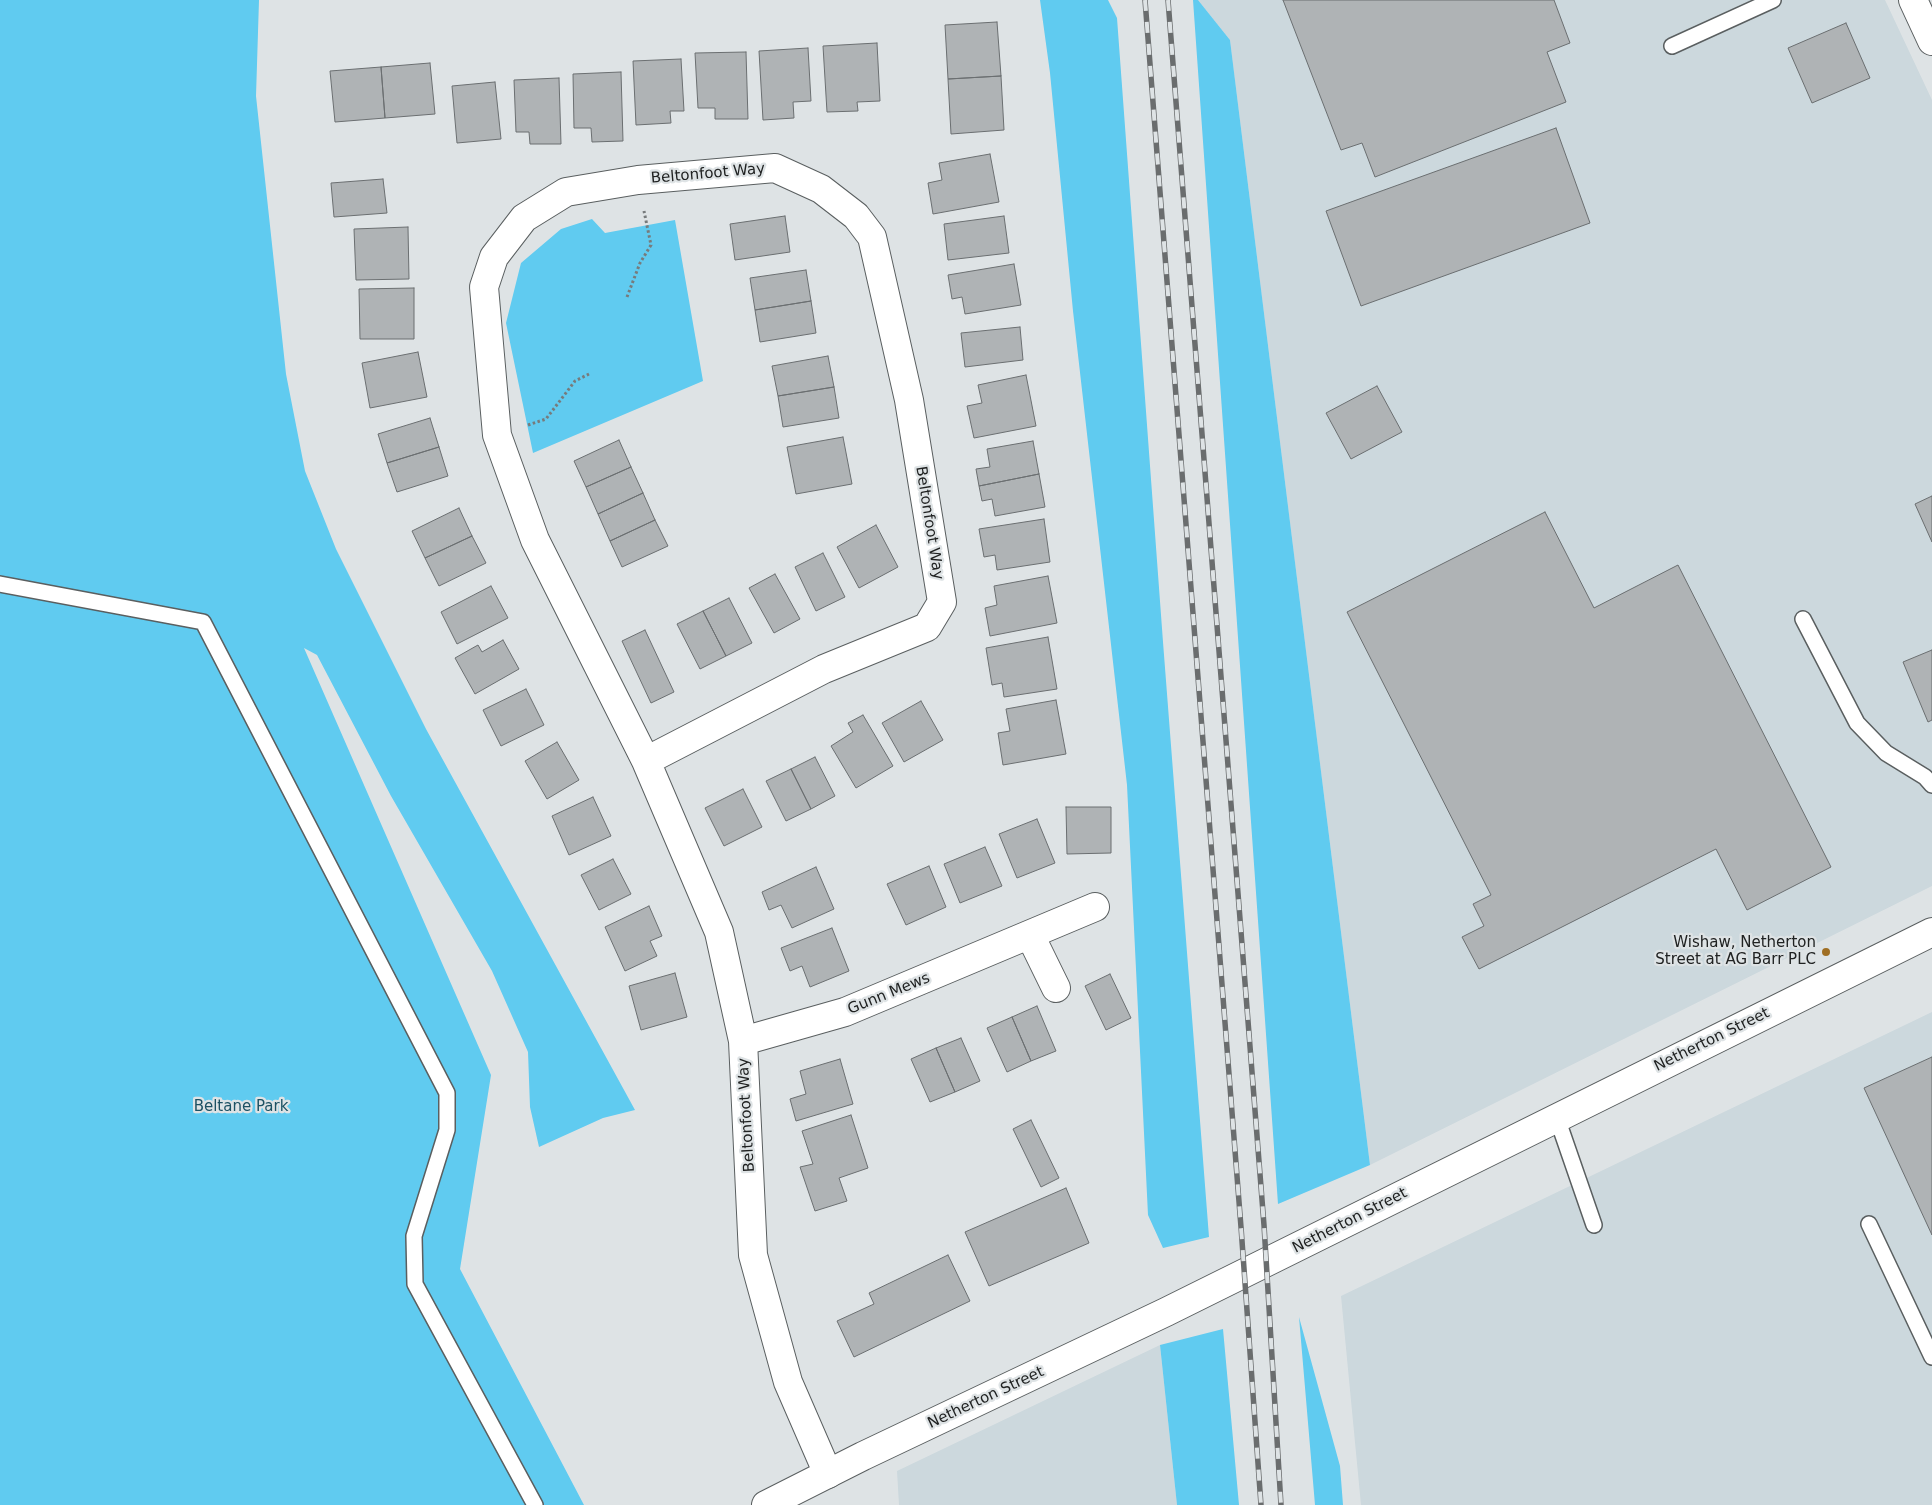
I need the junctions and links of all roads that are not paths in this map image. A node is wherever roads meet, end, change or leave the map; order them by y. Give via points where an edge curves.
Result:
1 (1773, 0) edge
2 (1913, 0) edge
3 (1932, 41) edge
4 (1672, 46) dead end
5 (0, 584) edge
6 (1803, 619) dead end
7 (646, 761) junction
8 (1932, 785) edge
9 (1095, 907) dead end
10 (1932, 932) edge
11 (1030, 935) junction
12 (1056, 988) dead end
13 (744, 1041) junction
14 (1557, 1118) junction
15 (1869, 1224) dead end
16 (1594, 1225) dead end
17 (1932, 1357) edge
18 (828, 1474) junction
19 (535, 1505) edge
20 (766, 1505) edge

1 - 4 lane
2 - 3 street
5 - 19 lane via 203,622 447,1093 447,1130 414,1236 415,1284
6 - 8 lane via 1857,723 1886,753 1925,777
7 - 7 street, Beltonfoot Way via 824,669 927,627 942,602 909,400 872,237 856,216 821,189 776,168 638,180 566,192 524,218 494,257 484,287 497,435 535,540
7 - 13 street, Beltonfoot Way via 719,932
9 - 11 street, Gunn Mews
10 - 14 street, Netherton Street
11 - 12 street
11 - 13 street, Gunn Mews via 845,1012
13 - 18 street, Beltonfoot Way via 753,1255 788,1382
14 - 16 lane
14 - 18 street, Netherton Street via 1166,1312
15 - 17 lane
18 - 20 street, Netherton Street

